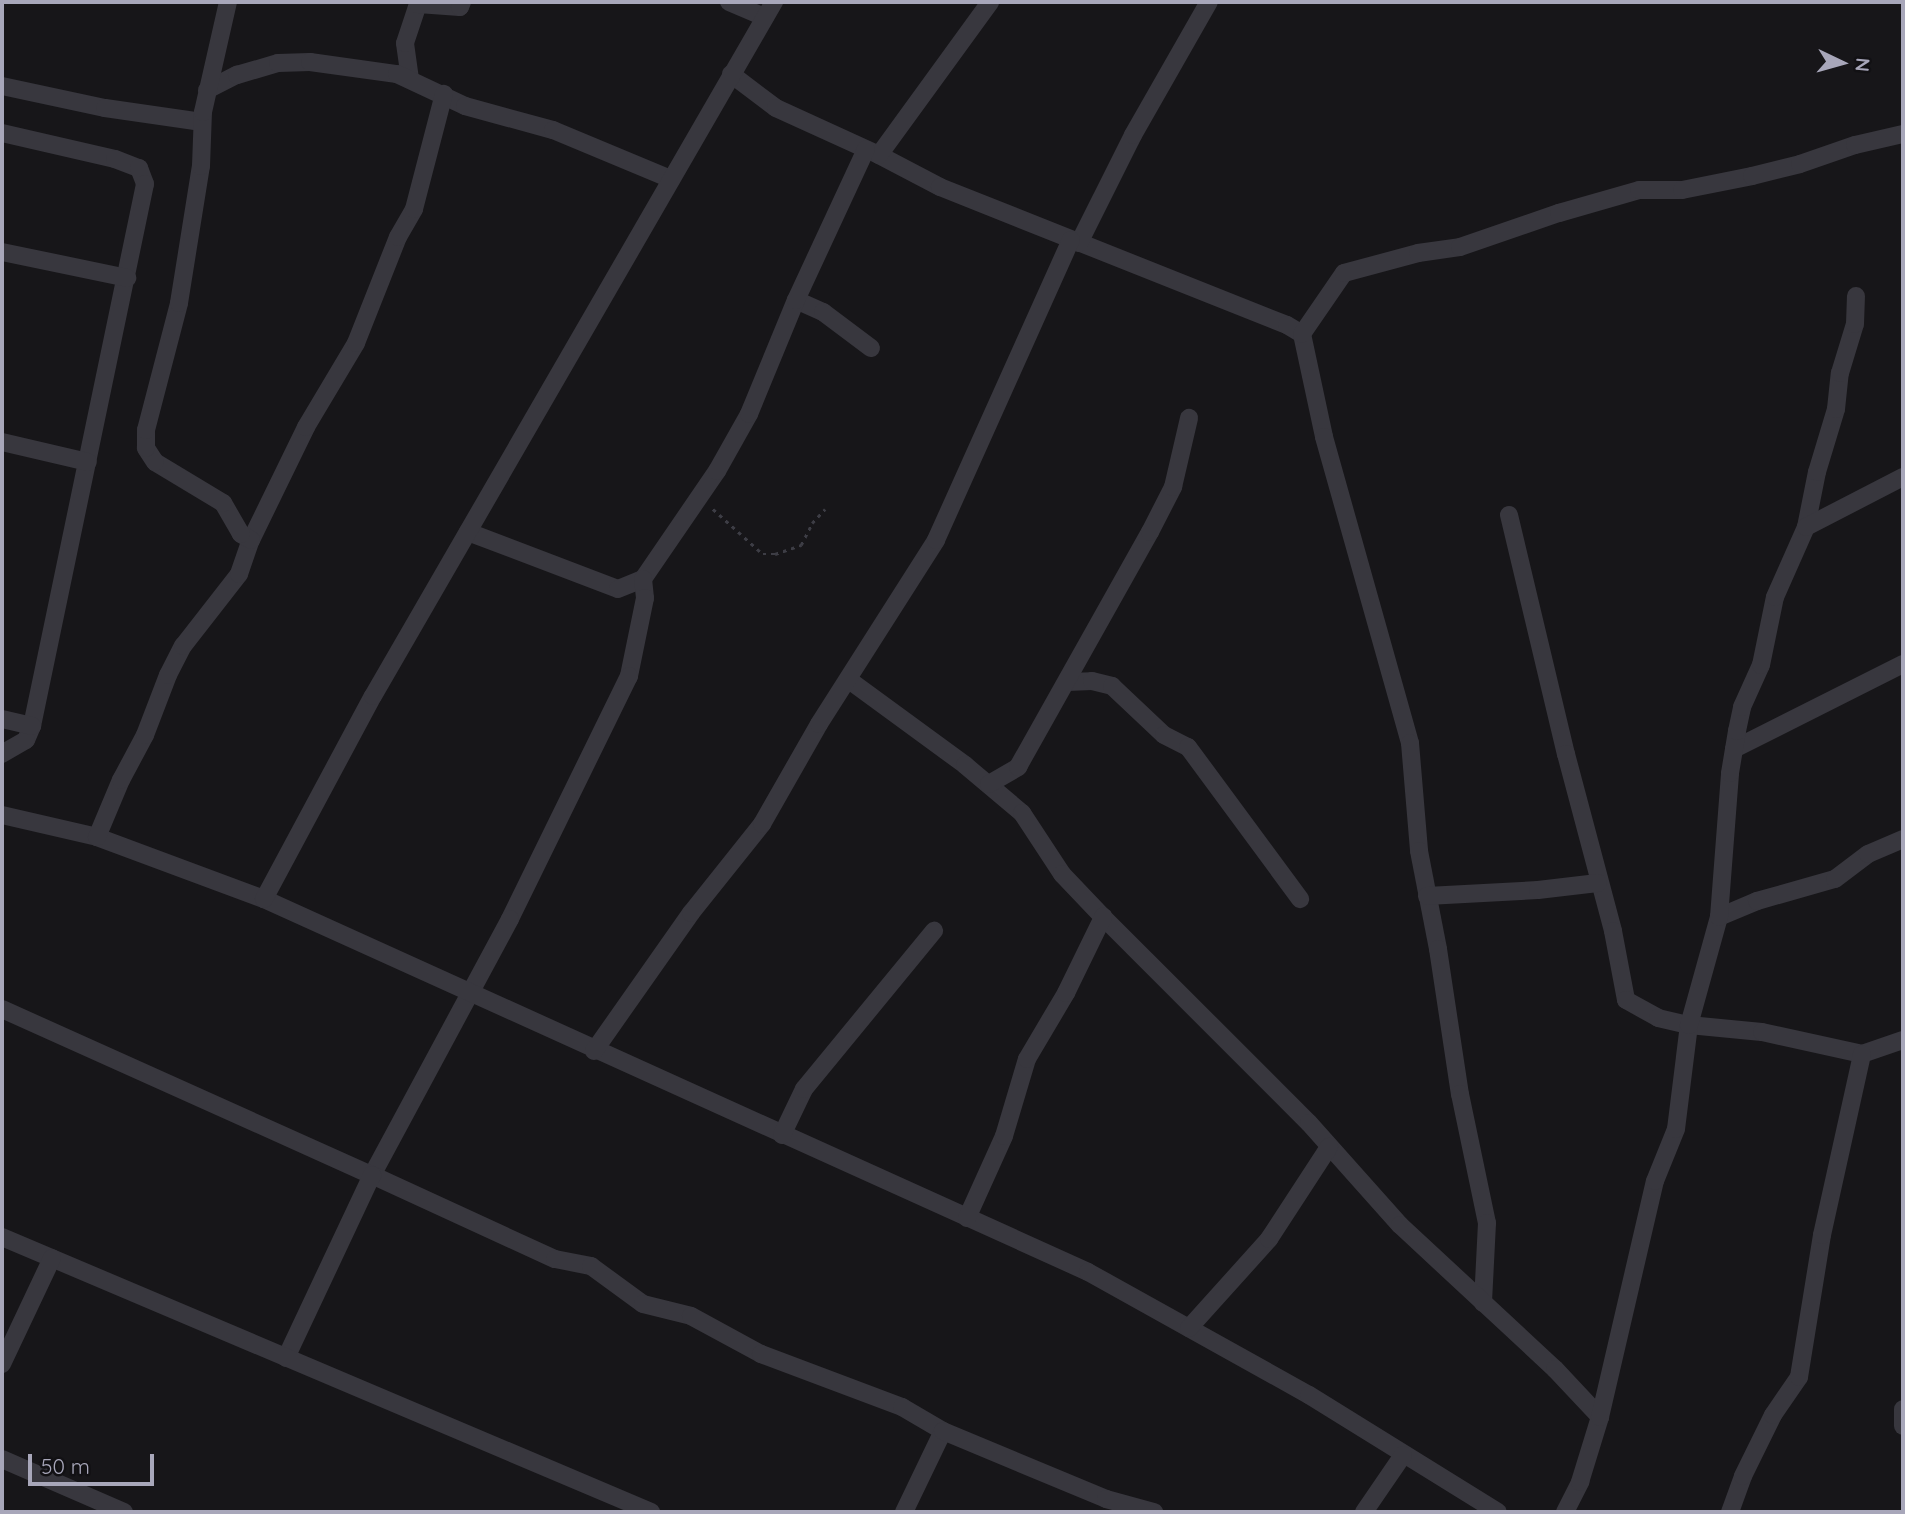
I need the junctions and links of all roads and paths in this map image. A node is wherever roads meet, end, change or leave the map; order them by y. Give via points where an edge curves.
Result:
1 (228, 2) edge
2 (462, 2) edge
3 (729, 2) edge
4 (990, 2) edge
5 (1209, 2) edge
6 (769, 9) edge
7 (215, 54) junction
8 (731, 74) junction
9 (237, 75) junction
10 (410, 79) junction
11 (2, 86) edge
12 (207, 90) junction
13 (444, 94) junction
14 (202, 122) junction
15 (2, 133) edge
16 (1903, 134) edge
17 (872, 152) junction
18 (671, 179) junction
19 (1075, 241) junction
20 (2, 252) edge
21 (127, 278) junction
22 (1856, 296) dead end
23 (796, 300) junction
24 (1302, 334) junction
25 (872, 348) dead end
26 (1189, 418) dead end
27 (2, 442) edge
28 (88, 462) junction
29 (1903, 477) edge
30 (699, 499) junction
31 (825, 509) dead end
32 (1508, 515) dead end
33 (1806, 527) junction
34 (468, 532) junction
35 (251, 540) junction
36 (643, 579) junction
37 (1903, 664) edge
38 (849, 680) junction
39 (1067, 682) junction
40 (2, 719) edge
41 (32, 726) junction
42 (1734, 749) junction
43 (2, 754) edge
44 (989, 784) junction
45 (2, 815) edge
46 (97, 836) junction
47 (1903, 839) edge
48 (1598, 883) junction
49 (1427, 896) junction
50 (264, 899) junction
51 (1300, 899) dead end
52 (1103, 917) junction
53 (1720, 917) junction
54 (934, 931) dead end
55 (469, 993) junction
56 (2, 1009) edge
57 (1689, 1025) junction
58 (1903, 1040) edge
59 (594, 1051) junction
60 (1862, 1054) junction
61 (782, 1135) junction
62 (1329, 1147) junction
63 (372, 1175) junction
64 (967, 1218) junction
65 (2, 1237) edge
66 (52, 1258) junction
67 (1483, 1303) junction
68 (1189, 1328) junction
69 (286, 1358) junction
70 (2, 1364) edge
71 (1903, 1409) edge
72 (1600, 1417) junction
73 (1903, 1426) edge
74 (943, 1431) junction
75 (1403, 1455) junction
76 (2, 1459) edge
77 (115, 1510) edge
78 (651, 1512) edge
79 (904, 1512) edge
80 (1154, 1512) edge
81 (1364, 1512) edge
82 (1498, 1512) edge
83 (1565, 1512) edge
84 (1730, 1512) edge

1 - 7 street
2 - 10 street via 460,7 418,4 405,43
3 - 6 street
4 - 17 street
5 - 19 street
6 - 8 street
7 - 9 street
7 - 12 street
8 - 17 street via 776,108
8 - 18 street
9 - 10 street via 278,63 310,62
9 - 12 street
10 - 13 street
11 - 14 street
12 - 14 street
13 - 18 street via 465,106 588,143
13 - 35 street via 414,209 398,237 356,343 306,428
14 - 35 street via 201,166 179,303 146,430 146,448 155,462 223,503 242,534
15 - 21 street via 138,168 145,184 144,197
16 - 24 street via 1752,176 1682,190 1639,190 1460,247 1344,273
17 - 19 street via 940,187
17 - 23 street
18 - 34 street
19 - 24 street
19 - 38 street via 936,540
20 - 21 street
21 - 28 street
22 - 33 street via 1855,324
23 - 25 street via 823,312
23 - 30 street via 749,414
24 - 49 street via 1324,437 1410,743 1417,839
26 - 39 street via 1173,487
27 - 28 street
28 - 41 street
29 - 33 street
30 - 31 path via 763,554 801,545
30 - 36 street
32 - 48 street
33 - 42 street via 1775,597 1761,665 1742,707
34 - 36 street via 618,589
34 - 50 street
35 - 46 street via 239,574 183,646
36 - 55 street via 645,598 629,676
37 - 42 street
38 - 44 street
38 - 59 street via 762,824 691,914
39 - 44 street via 1018,767
39 - 51 street via 1112,686 1164,735 1188,747
40 - 41 street
41 - 43 street via 26,740
42 - 53 street
44 - 52 street via 1022,813 1062,874
45 - 46 street
46 - 50 street
47 - 53 street via 1868,855 1835,879 1757,901
48 - 49 street
48 - 57 street via 1626,1000 1658,1018
49 - 67 street via 1487,1223
50 - 55 street
52 - 62 street
52 - 64 street via 1027,1059 1004,1136
53 - 57 street
54 - 61 street via 804,1089
55 - 59 street
55 - 63 street
56 - 63 street
57 - 60 street via 1762,1032
57 - 72 street via 1676,1129 1655,1181
58 - 60 street
59 - 61 street
60 - 84 street via 1822,1235 1799,1377 1773,1415
61 - 64 street
62 - 67 street via 1400,1224
62 - 68 street via 1269,1240
63 - 69 street
63 - 74 street via 555,1259 591,1266 643,1304 691,1316 761,1354 902,1407
64 - 68 street via 1088,1272
65 - 66 street
66 - 69 street
66 - 70 street
67 - 72 street via 1555,1368
68 - 75 street via 1309,1395
69 - 78 street
71 - 73 street
72 - 83 street via 1580,1482
74 - 79 street
74 - 80 street via 1106,1499
75 - 81 street
75 - 82 street
76 - 77 street

